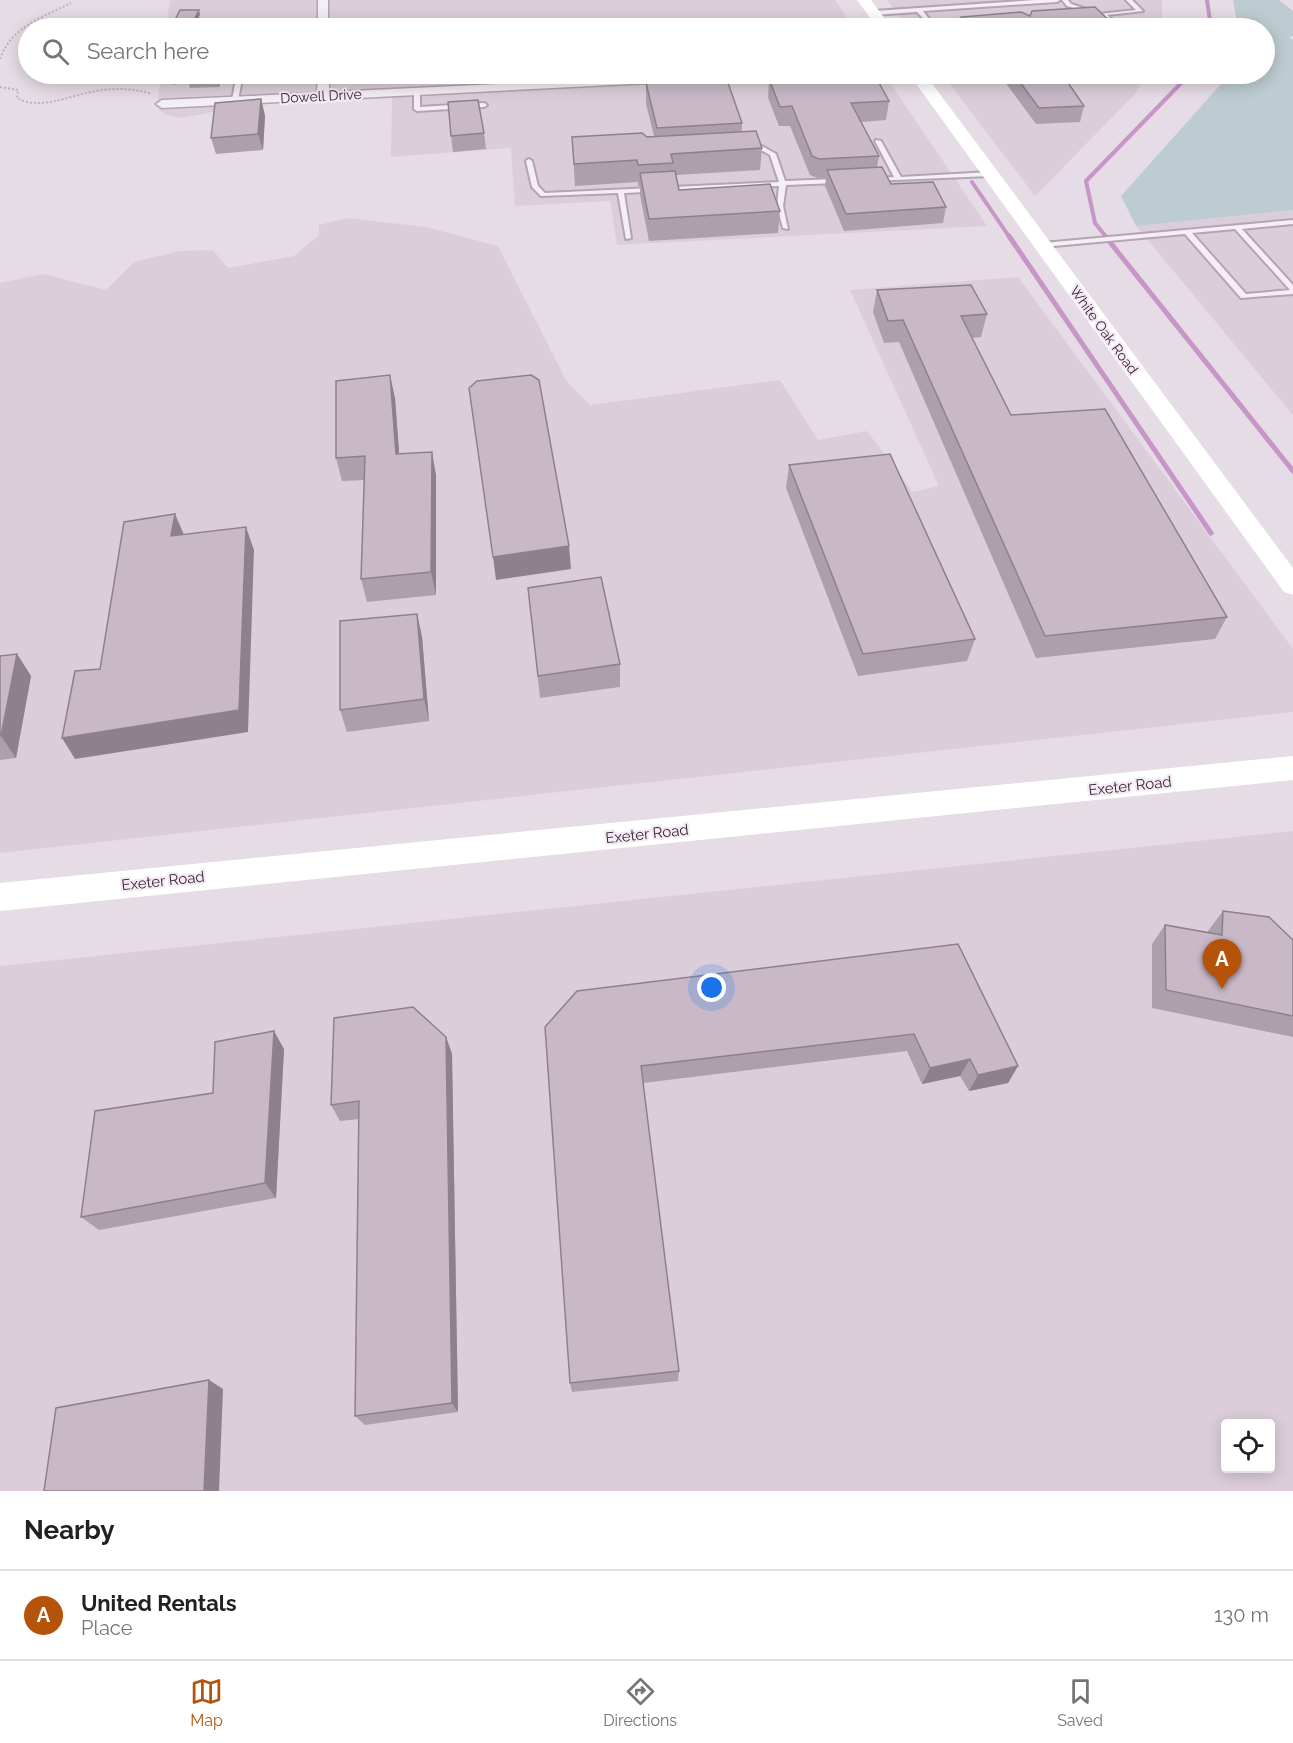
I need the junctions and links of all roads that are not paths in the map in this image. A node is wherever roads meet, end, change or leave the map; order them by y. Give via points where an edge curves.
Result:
1 (323, 0) edge
2 (864, 0) edge
3 (1057, 0) edge
4 (1065, 0) edge
5 (1129, 0) edge
6 (1003, 4) junction
7 (919, 10) junction
8 (1010, 12) edge
9 (874, 13) junction
10 (1102, 14) junction
11 (323, 18) edge
12 (878, 18) edge
13 (926, 18) edge
14 (1107, 18) edge
15 (238, 84) edge
16 (323, 84) edge
17 (561, 84) edge
18 (924, 84) edge
19 (417, 91) junction
20 (323, 96) junction
21 (236, 100) junction
22 (167, 104) road end
23 (484, 105) dead end
24 (878, 141) dead end
25 (739, 149) edge
26 (529, 161) dead end
27 (990, 174) junction
28 (898, 178) junction
29 (864, 180) edge
30 (840, 181) edge
31 (783, 184) junction
32 (621, 192) junction
33 (1293, 222) edge
34 (1238, 227) junction
35 (786, 228) dead end
36 (1187, 232) junction
37 (628, 238) dead end
38 (1043, 245) junction
39 (1293, 291) edge
40 (1293, 586) edge
41 (1293, 768) edge
42 (0, 897) edge

1 - 11 street
2 - 9 street
3 - 6 lane
4 - 10 lane
5 - 10 lane via 1140,12
6 - 7 lane
6 - 8 lane
7 - 9 lane
7 - 13 lane
9 - 12 street
10 - 14 lane
15 - 21 lane
16 - 20 street
17 - 19 street, Dowell Drive
18 - 27 street, White Oak Road
19 - 20 street, Dowell Drive
19 - 23 lane via 417,110
20 - 21 street, Dowell Drive
21 - 22 street, Dowell Drive
24 - 28 lane
25 - 31 lane via 762,148 773,154
26 - 32 lane via 535,187 543,195
27 - 28 lane
27 - 38 street, White Oak Road
28 - 29 lane
30 - 31 lane
31 - 32 lane
31 - 35 lane via 780,206
32 - 37 lane
33 - 34 lane
34 - 36 lane
34 - 39 lane
36 - 38 lane
36 - 39 lane via 1244,296
38 - 40 street, White Oak Road
41 - 42 street, Exeter Road

